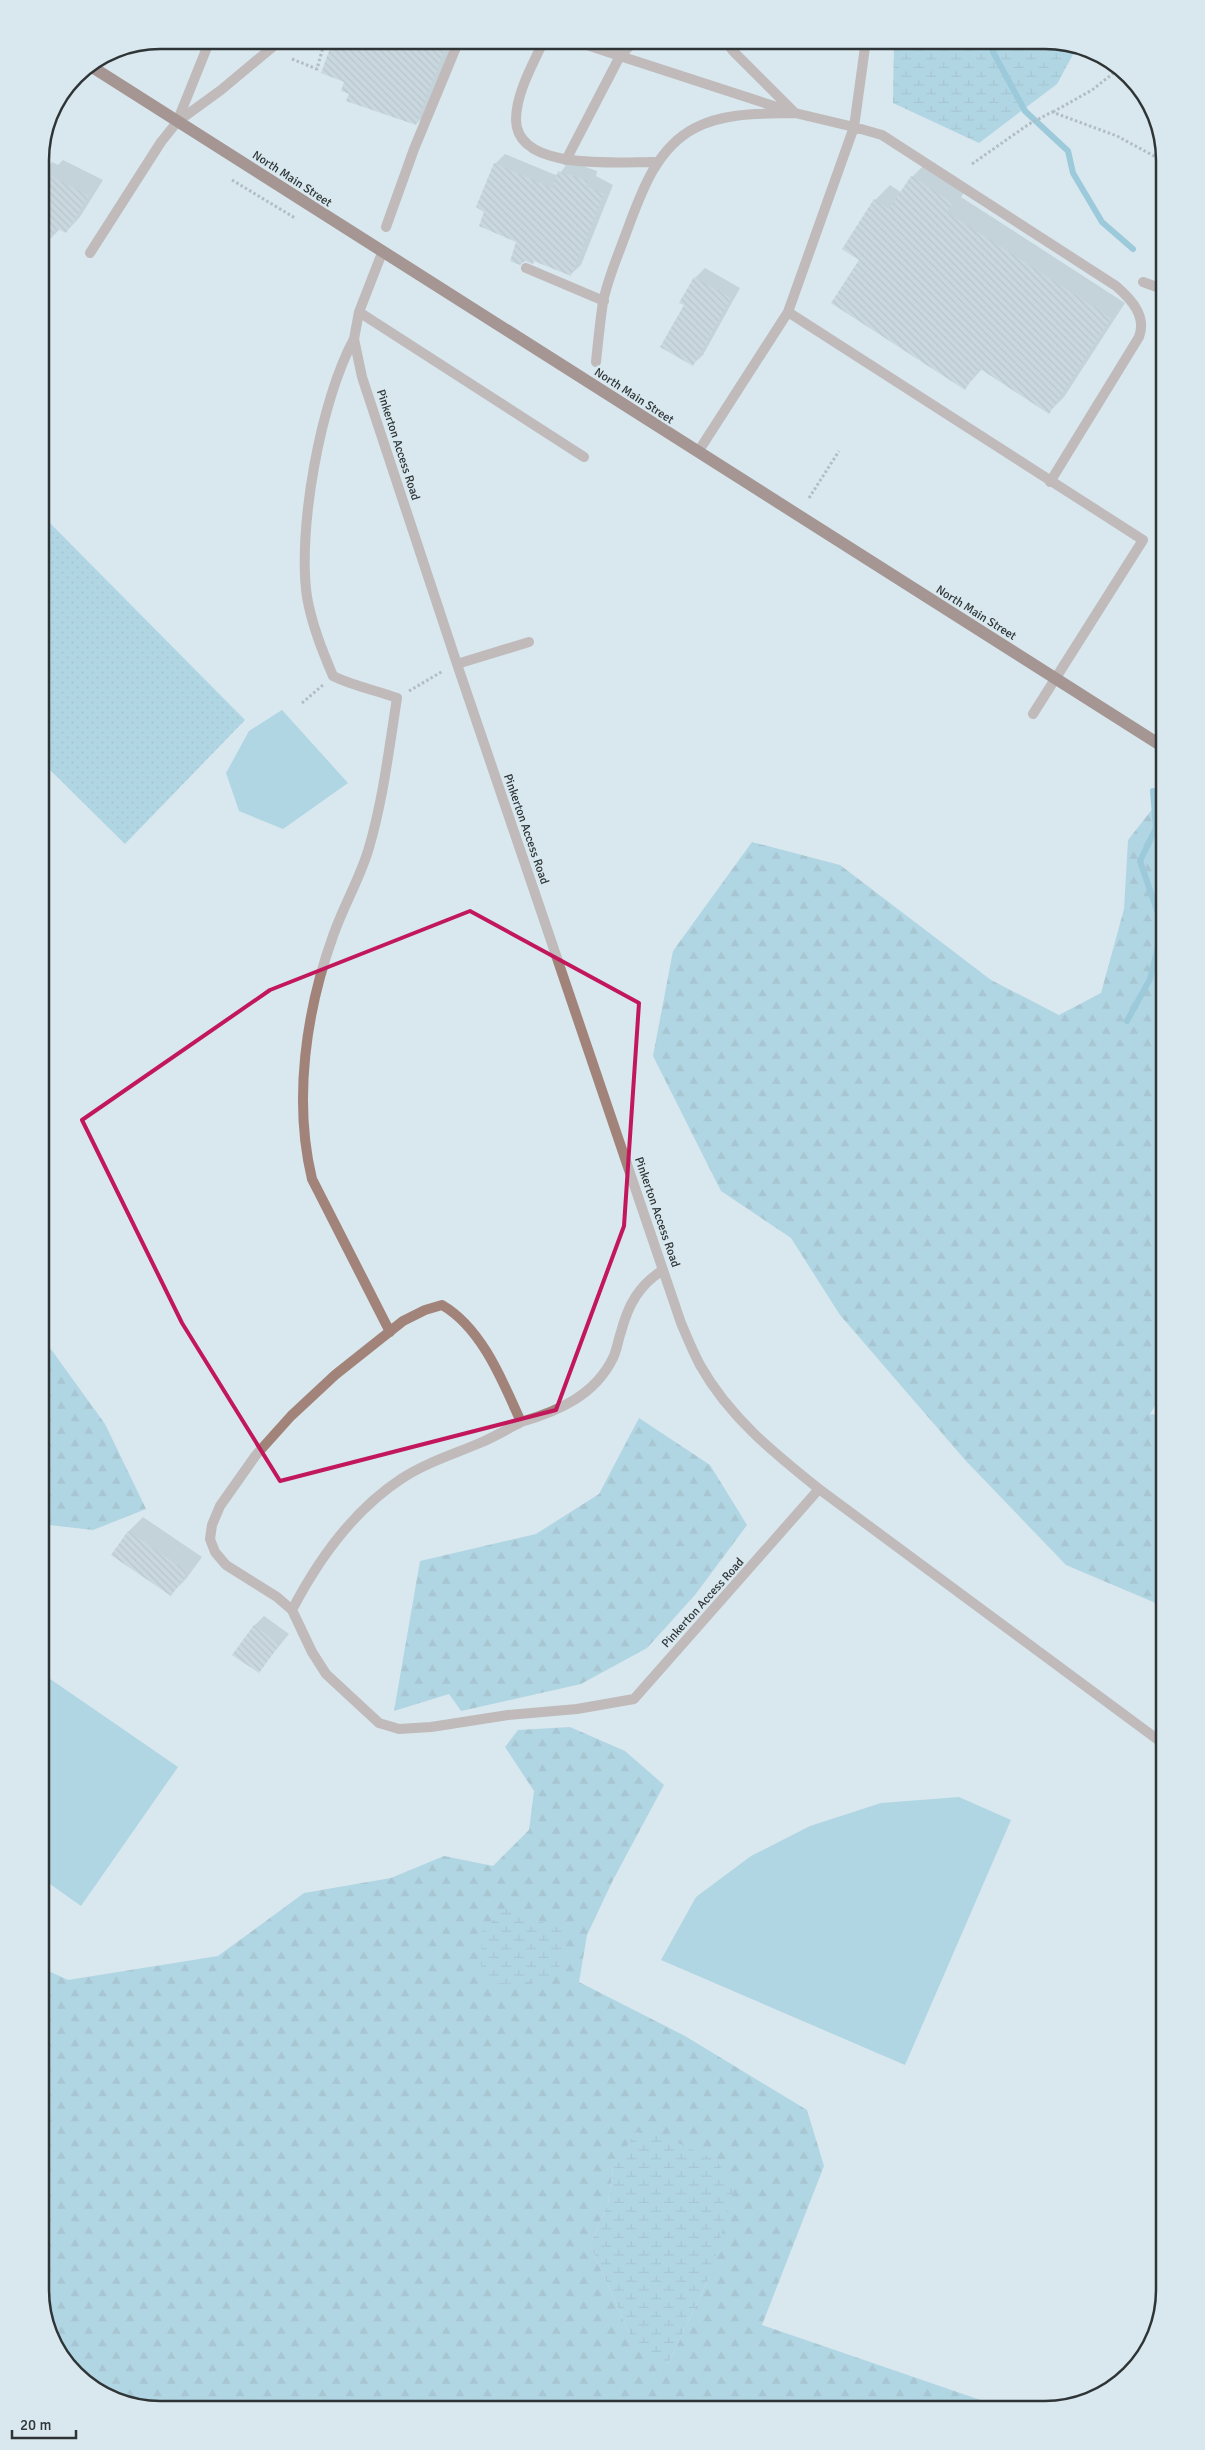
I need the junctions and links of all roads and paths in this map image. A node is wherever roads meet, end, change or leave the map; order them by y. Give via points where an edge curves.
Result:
1 (206, 49) edge
2 (270, 49) edge
3 (323, 49) edge
4 (455, 49) edge
5 (541, 49) edge
6 (599, 49) edge
7 (626, 49) edge
8 (732, 49) edge
9 (865, 49) edge
10 (620, 56) junction
11 (292, 59) dead end
12 (95, 70) edge
13 (1114, 73) edge
14 (1052, 112) junction
15 (795, 113) junction
16 (177, 122) junction
17 (854, 128) junction
18 (1156, 157) edge
19 (566, 160) junction
20 (658, 162) junction
21 (972, 164) dead end
22 (386, 227) dead end
23 (90, 253) dead end
24 (382, 253) junction
25 (526, 268) dead end
26 (1144, 282) dead end
27 (1156, 287) edge
28 (604, 301) junction
29 (360, 312) junction
30 (788, 312) junction
31 (354, 339) junction
32 (596, 362) dead end
33 (839, 451) dead end
34 (698, 452) junction
35 (584, 457) dead end
36 (1050, 482) junction
37 (809, 498) dead end
38 (530, 642) dead end
39 (457, 664) junction
40 (333, 676) junction
41 (429, 678) dead end
42 (1055, 679) junction
43 (397, 698) junction
44 (302, 703) dead end
45 (1033, 714) dead end
46 (1156, 742) edge
47 (663, 1270) junction
48 (390, 1332) junction
49 (521, 1422) junction
50 (819, 1489) junction
51 (292, 1610) junction
52 (1156, 1738) edge

1 - 16 street
2 - 16 street
3 - 11 path via 317,69
4 - 22 street
5 - 19 street via 518,107 518,130 530,148
6 - 10 street
7 - 10 street
8 - 15 street
9 - 17 street
10 - 15 street
10 - 19 street
12 - 16 main road, North Main Street
13 - 14 path via 1092,90
14 - 18 path via 1108,133
14 - 21 path via 1038,118
15 - 17 street
15 - 20 street via 716,119 694,128
16 - 23 street
16 - 24 main road, North Main Street
17 - 30 street
17 - 36 street via 882,135 1116,286 1135,307 1143,327 1139,336
19 - 20 street
20 - 28 street via 642,190
24 - 29 street, Pinkerton Access Road
24 - 34 main road, North Main Street
25 - 28 street
26 - 27 street
28 - 32 street
29 - 31 street, Pinkerton Access Road
29 - 35 street
30 - 34 street
30 - 36 street
31 - 39 street, Pinkerton Access Road via 362,377
31 - 40 street via 343,358 330,396 306,530 304,568 312,624
33 - 37 path
34 - 42 main road, North Main Street
36 - 42 street via 1143,540
38 - 39 street
39 - 47 street, Pinkerton Access Road
40 - 43 street
40 - 44 path
41 - 43 path
42 - 45 street
42 - 46 main road, North Main Street
43 - 48 street via 381,797 368,852 333,936 312,1013 306,1056 304,1112 312,1179
47 - 49 street via 648,1279 631,1303 614,1357 602,1376 569,1404
47 - 50 street, Pinkerton Access Road via 700,1366 730,1410 762,1442
48 - 49 street via 403,1320 425,1310 442,1305 452,1311 490,1360
48 - 51 street via 335,1375 291,1416 256,1455 220,1506 212,1525 210,1539 215,1552 226,1565
49 - 51 street via 432,1462 377,1497 341,1535 311,1574
50 - 51 street, Pinkerton Access Road via 634,1699 611,1705 399,1729 379,1723 326,1674
50 - 52 street

